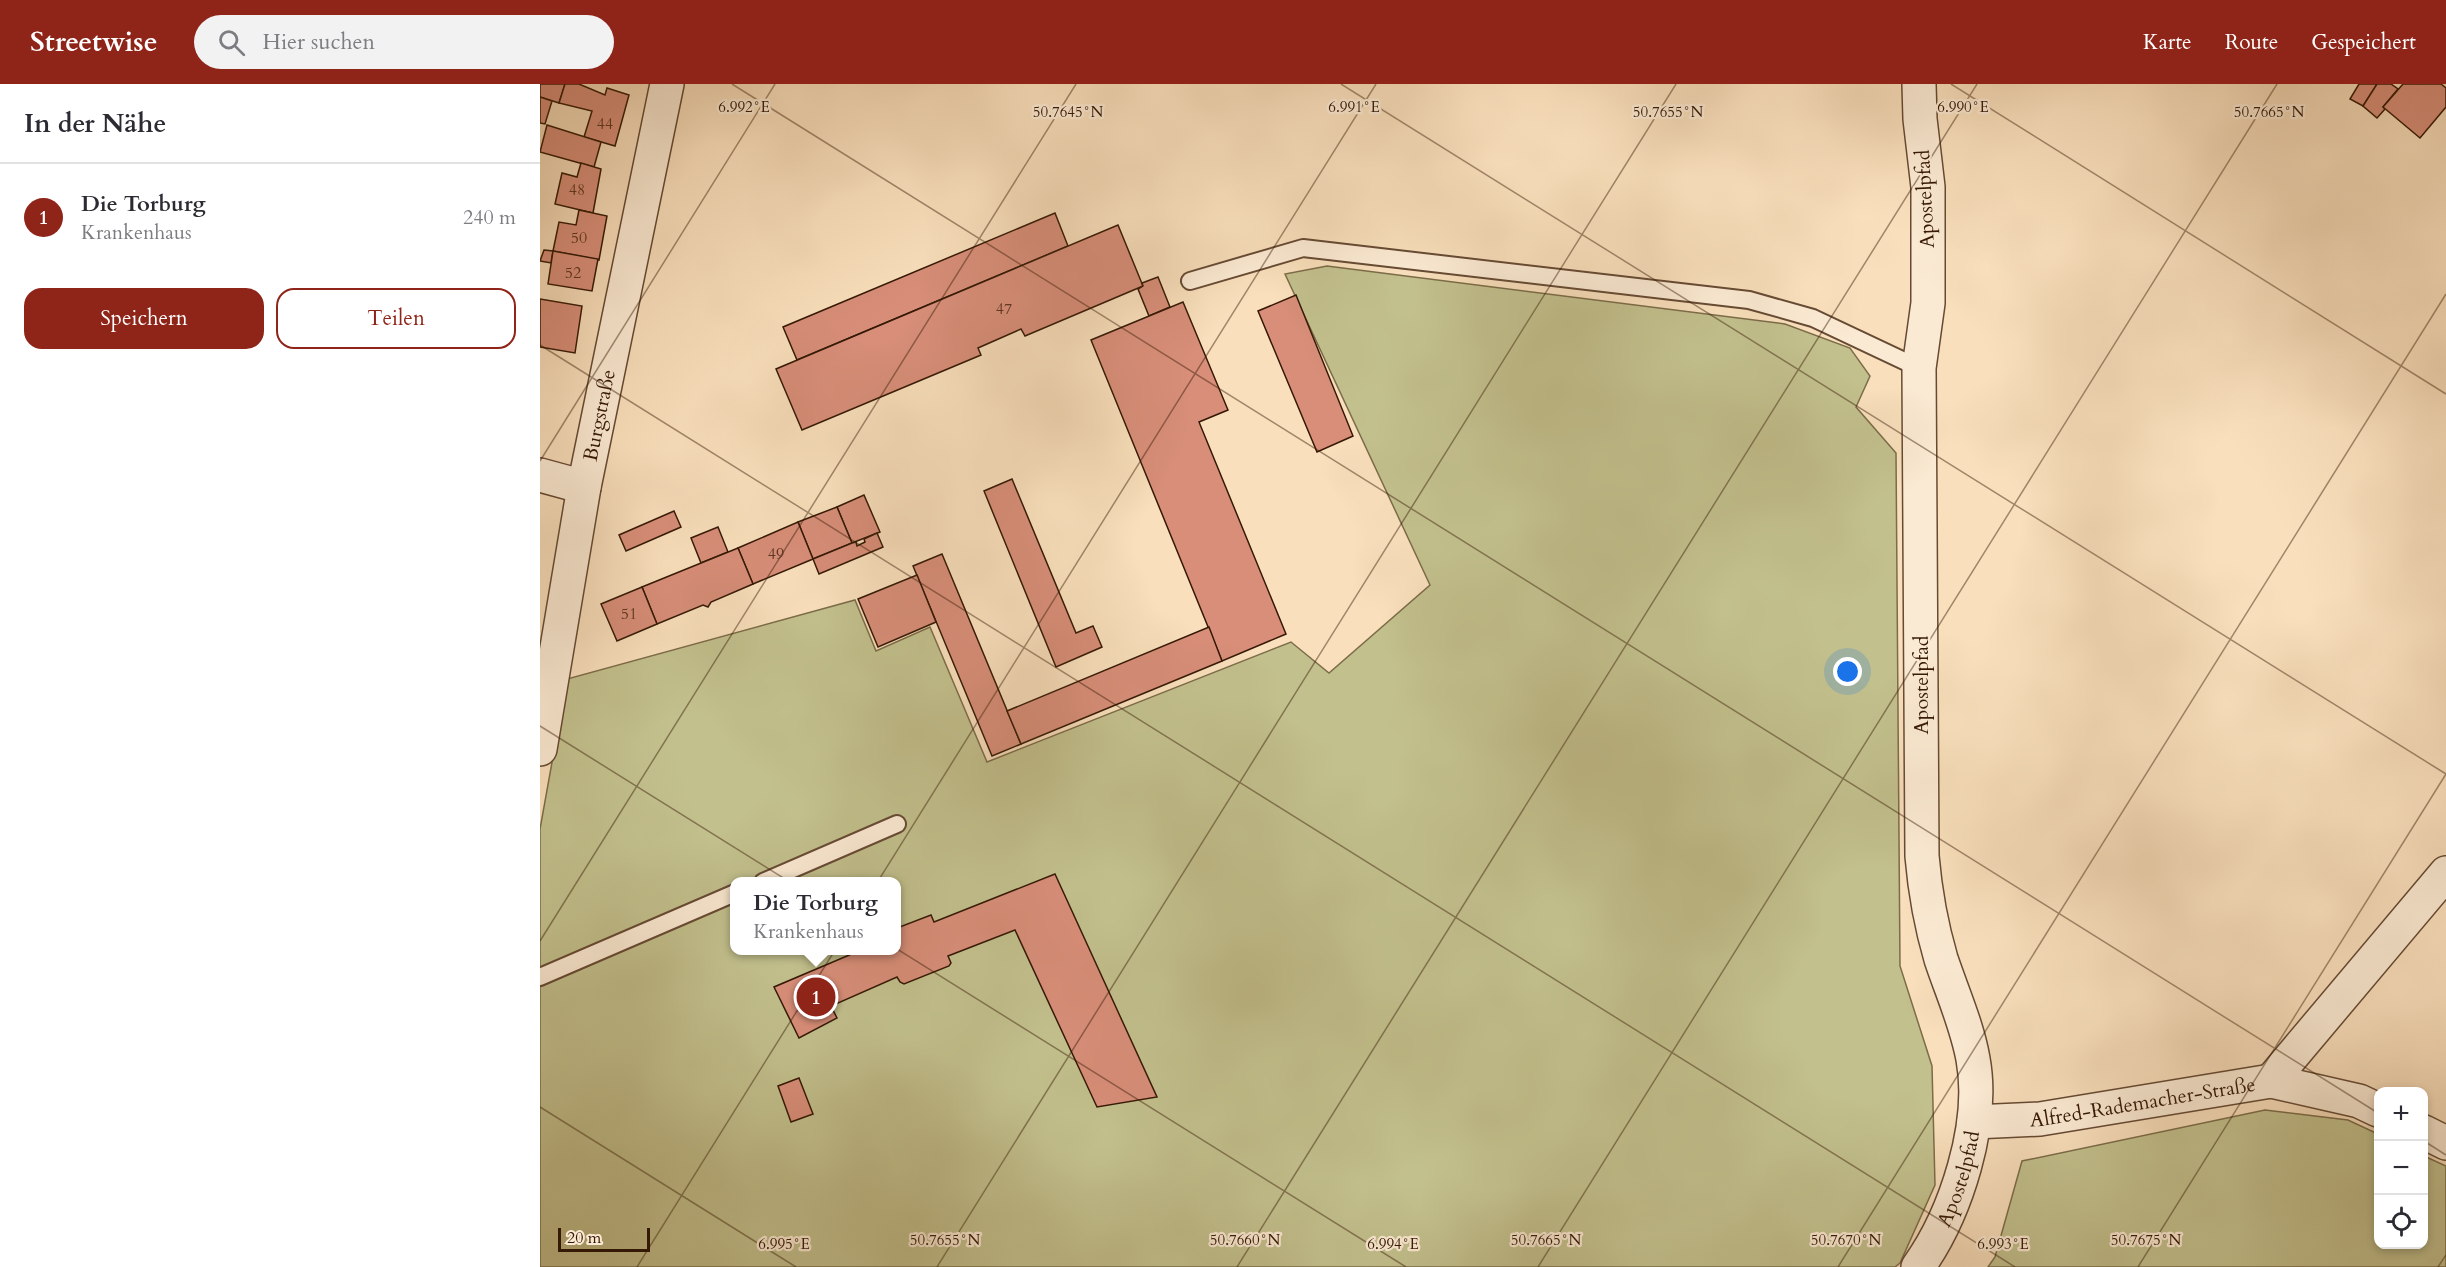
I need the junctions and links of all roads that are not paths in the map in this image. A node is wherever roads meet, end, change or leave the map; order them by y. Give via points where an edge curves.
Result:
1 (667, 84) edge
2 (1919, 84) edge
3 (1190, 281) dead end
4 (1919, 368) junction
5 (540, 475) edge
6 (584, 487) junction
7 (540, 749) edge
8 (897, 824) dead end
9 (2446, 873) edge
10 (775, 877) edge
11 (730, 895) edge
12 (540, 977) edge
13 (2271, 1081) junction
14 (2374, 1108) edge
15 (1974, 1122) junction
16 (2428, 1134) edge
17 (2446, 1143) edge
18 (1918, 1267) edge

1 - 6 street, Burgstraße
2 - 4 street, Apostelpfad via 1928,187 1928,303
3 - 4 lane via 1303,248 1749,300 1813,318
4 - 15 street, Apostelpfad via 1924,892 1973,1058
5 - 6 street
6 - 7 street, Burgstraße
8 - 10 lane
9 - 13 street
11 - 12 lane
13 - 14 street, Alfred-Rademacher-Straße
13 - 15 street, Alfred-Rademacher-Straße via 2040,1119
15 - 18 street, Apostelpfad via 1954,1202
16 - 17 street

